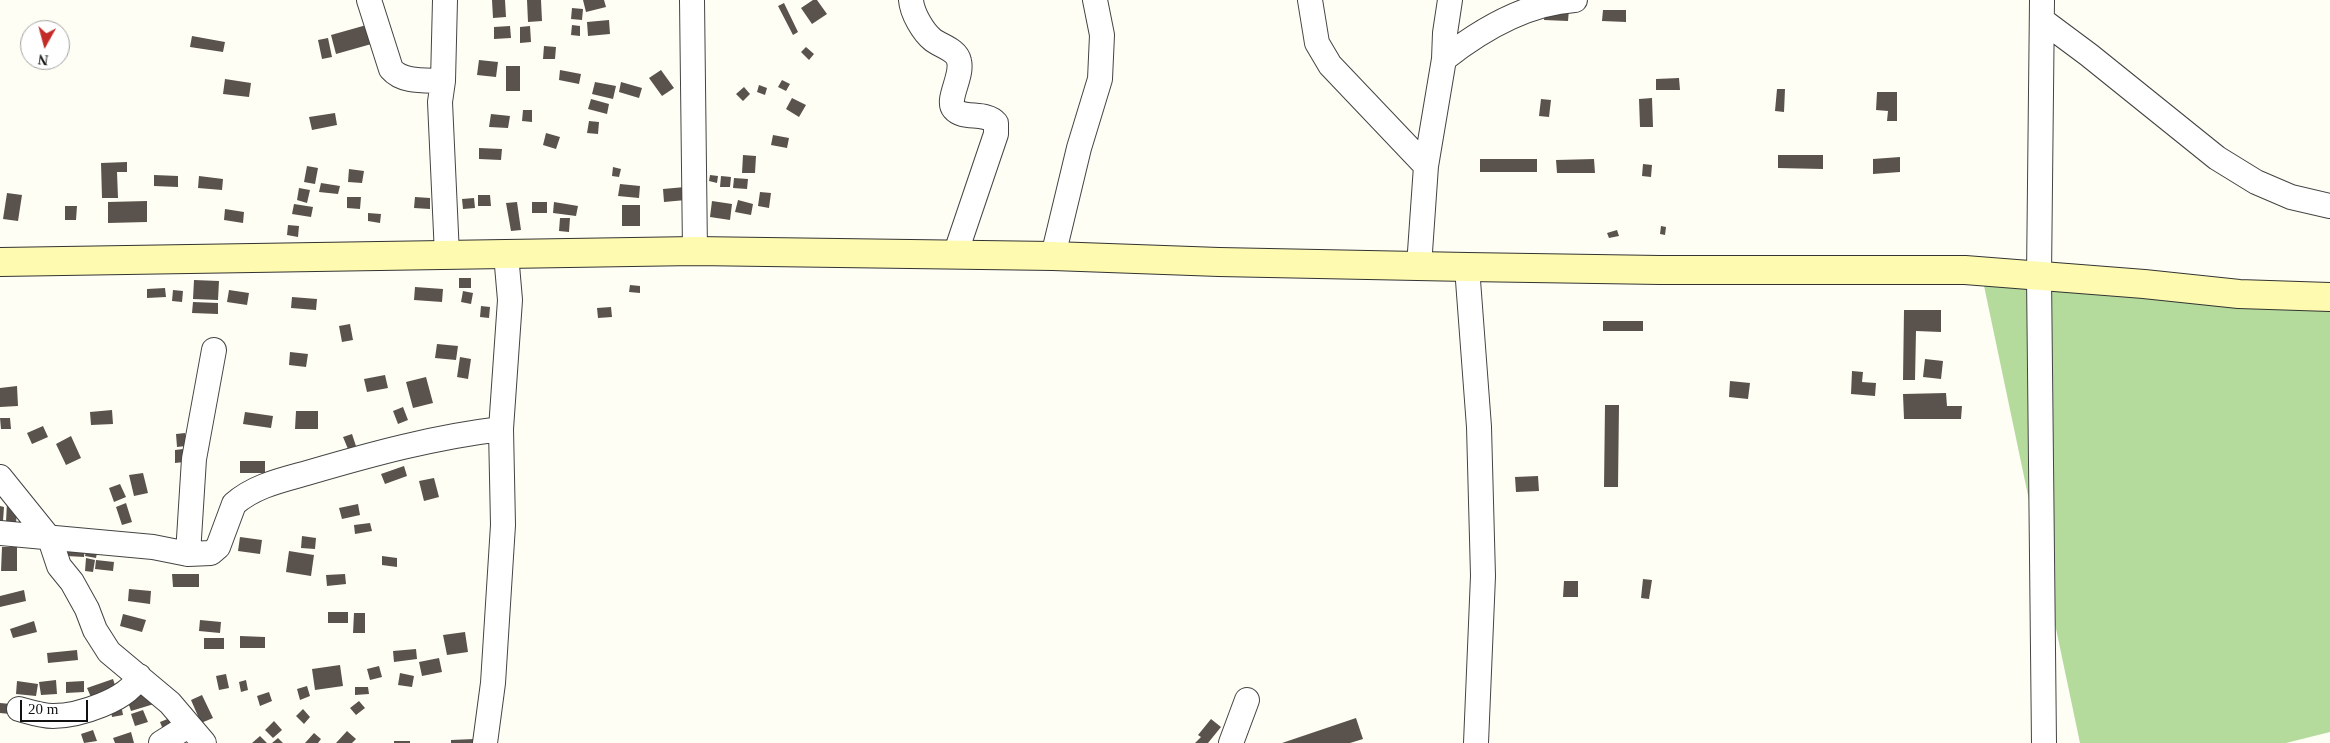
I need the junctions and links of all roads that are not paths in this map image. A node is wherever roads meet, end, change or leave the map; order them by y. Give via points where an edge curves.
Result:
1 (369, 0) edge
2 (444, 0) edge
3 (692, 0) edge
4 (911, 0) edge
5 (1095, 0) edge
6 (1310, 0) edge
7 (1450, 0) edge
8 (1575, 0) edge
9 (2042, 10) edge
10 (1444, 59) junction
11 (443, 81) junction
12 (1426, 166) junction
13 (2330, 206) edge
14 (695, 251) junction
15 (506, 254) junction
16 (955, 255) junction
17 (447, 256) junction
18 (1053, 256) junction
19 (0, 262) edge
20 (1419, 266) junction
21 (1467, 267) junction
22 (2039, 276) junction
23 (2330, 297) edge
24 (214, 350) dead end
25 (501, 428) junction
26 (0, 477) edge
27 (0, 533) edge
28 (50, 539) junction
29 (188, 554) junction
30 (139, 676) junction
31 (1248, 700) dead end
32 (19, 709) dead end
33 (196, 735) edge
34 (161, 743) edge
35 (485, 743) edge
36 (1231, 743) edge
37 (1476, 743) edge
38 (2044, 743) edge

1 - 11 street via 391,69 396,75
2 - 11 street
3 - 14 street
4 - 16 street via 924,31 959,59 960,73 950,101 952,106 956,111 996,123 996,134
5 - 18 street via 1102,34 1100,80 1079,148
6 - 12 street via 1317,43 1330,66
7 - 10 street
8 - 10 street via 1534,6 1462,45
9 - 13 street via 2090,55 2217,158 2256,182 2291,197
9 - 22 street
10 - 12 street
11 - 17 street via 440,102
12 - 20 street
14 - 15 street
14 - 16 street
15 - 17 street
15 - 25 street via 510,300
16 - 18 street
17 - 19 street
18 - 20 street
20 - 21 street
21 - 22 street via 1911,269
21 - 37 street via 1479,427 1483,576
22 - 23 street via 2239,294
22 - 38 street
24 - 29 street via 194,459
25 - 29 street via 411,444 274,482 234,504 218,548 211,554
25 - 35 street via 503,525 493,683
26 - 28 street
27 - 28 street
28 - 29 street
28 - 30 street via 55,558 79,595 103,644
30 - 32 street via 131,689 121,696 76,712 51,716
30 - 33 street via 170,703
31 - 36 street
33 - 34 street

